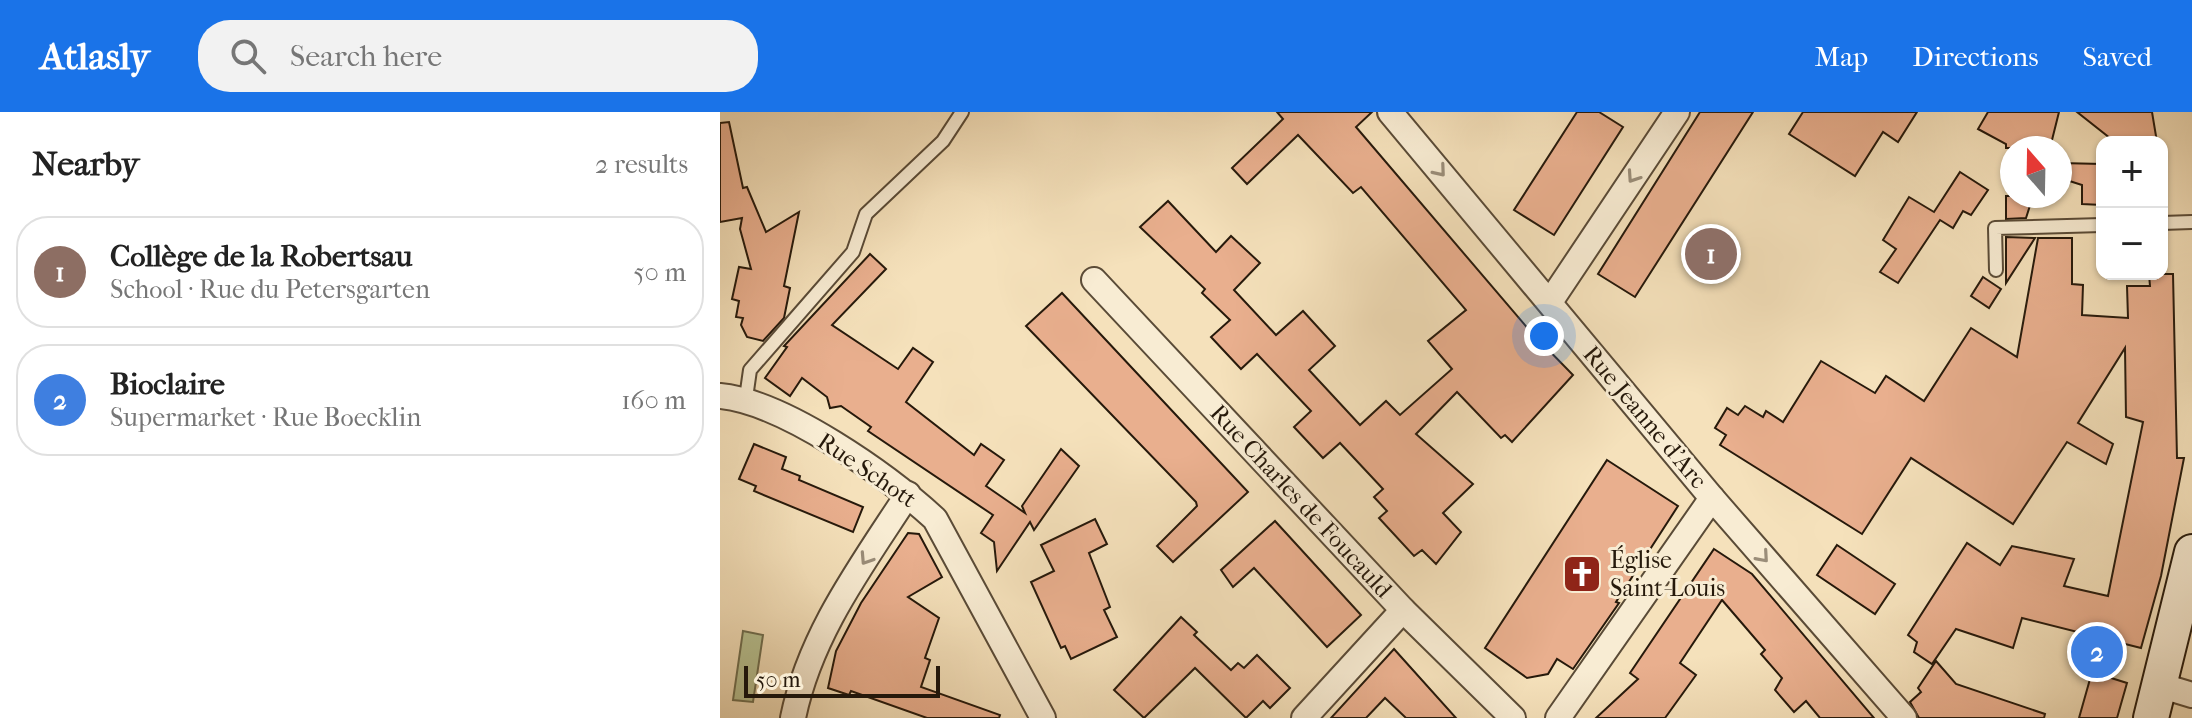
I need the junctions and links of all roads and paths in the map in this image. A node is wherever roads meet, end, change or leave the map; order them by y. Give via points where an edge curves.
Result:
1 (962, 112) edge
2 (1390, 112) edge
3 (1677, 112) edge
4 (2192, 222) edge
5 (2168, 223) edge
6 (2096, 225) edge
7 (1996, 270) dead end
8 (1094, 280) dead end
9 (1550, 302) junction
10 (720, 396) edge
11 (746, 398) junction
12 (908, 494) junction
13 (1712, 498) junction
14 (2192, 552) edge
15 (1403, 610) junction
16 (2159, 685) junction
17 (2192, 695) edge
18 (793, 718) edge
19 (1043, 718) edge
20 (1304, 718) edge
21 (1513, 718) edge
22 (1558, 718) edge
23 (1904, 718) edge
24 (2151, 718) edge

1 - 11 lane via 943,141 866,214 853,252 750,370
2 -> 9 street, Rue Jeanne d'Arc
3 -> 9 street
4 - 5 lane
6 - 7 lane via 1995,228
8 - 15 street, Rue Charles de Foucauld
9 - 13 street, Rue Jeanne d'Arc
10 - 11 street, Rue Schott
11 - 12 street, Rue Schott via 843,450
12 -> 18 street via 831,612
12 - 19 street, Rue Schott via 935,519
13 - 22 street
13 -> 23 street, Rue Jeanne d'Arc
14 - 16 main road
15 - 20 street
15 - 21 street, Rue Charles de Foucauld
16 - 17 street
16 - 24 main road

